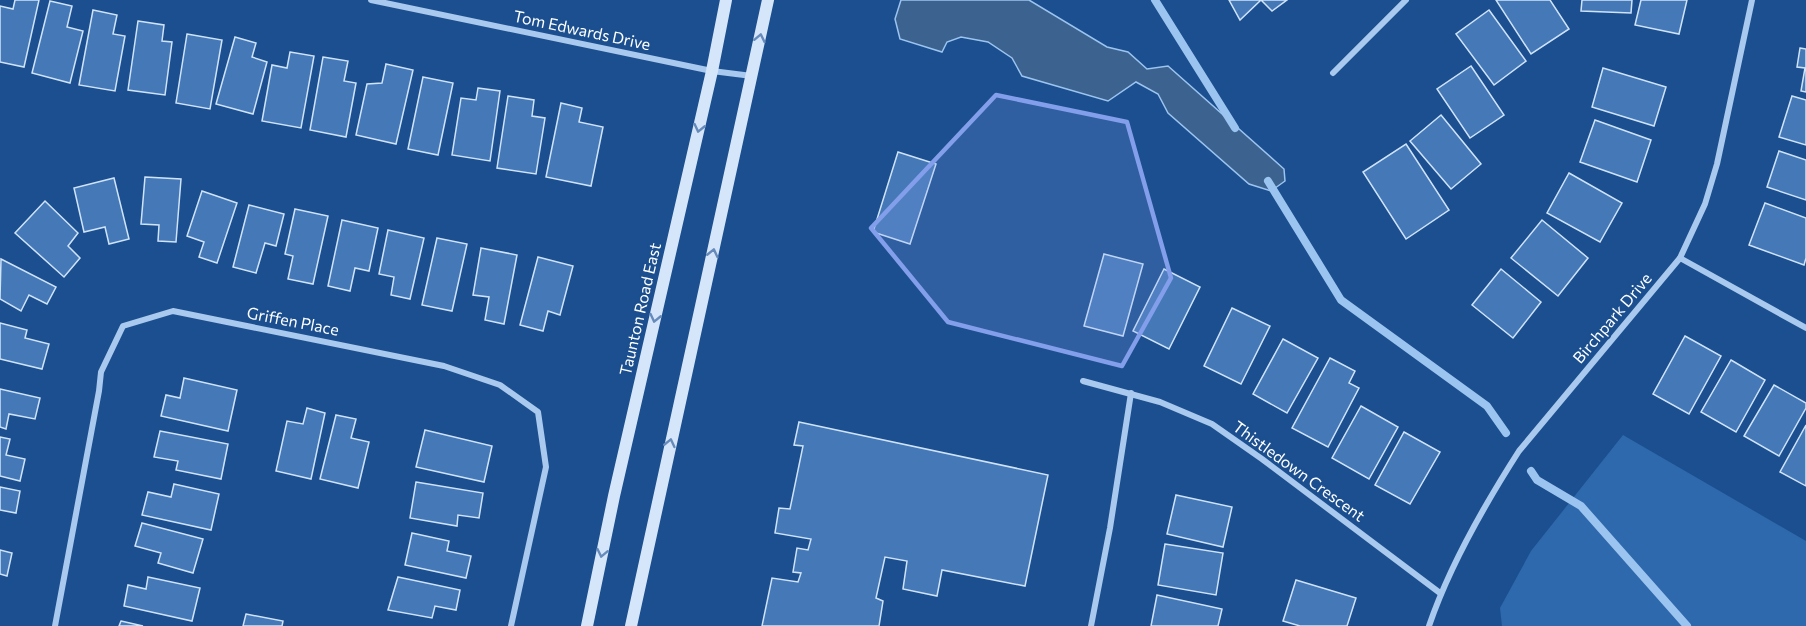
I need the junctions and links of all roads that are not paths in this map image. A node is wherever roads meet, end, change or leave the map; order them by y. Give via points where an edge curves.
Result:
1 (371, 0) edge
2 (726, 0) edge
3 (768, 0) edge
4 (1406, 0) edge
5 (1752, 0) edge
6 (712, 71) junction
7 (1333, 73) dead end
8 (752, 76) junction
9 (1680, 258) junction
10 (1806, 328) edge
11 (1083, 381) dead end
12 (1131, 393) junction
13 (1440, 593) junction
14 (55, 626) edge
15 (511, 626) edge
16 (587, 626) edge
17 (631, 626) edge
18 (1091, 626) edge
19 (1429, 626) edge

1 - 6 street, Tom Edwards Drive
2 - 6 main road, Taunton Road East
8 -> 3 main road
4 - 7 street
5 - 9 street, Birchpark Drive via 1717,164 1705,204
6 - 8 street, Tom Edwards Drive
6 -> 16 main road, Taunton Road East
17 -> 8 main road
9 - 10 street
9 - 13 street, Birchpark Drive via 1519,451
11 - 12 street, Thistledown Crescent
12 - 13 street, Thistledown Crescent via 1212,424
12 - 18 street
13 - 19 street, Birchpark Drive
14 - 15 street, Griffen Place via 101,372 123,326 173,311 444,366 500,385 538,412 546,467

